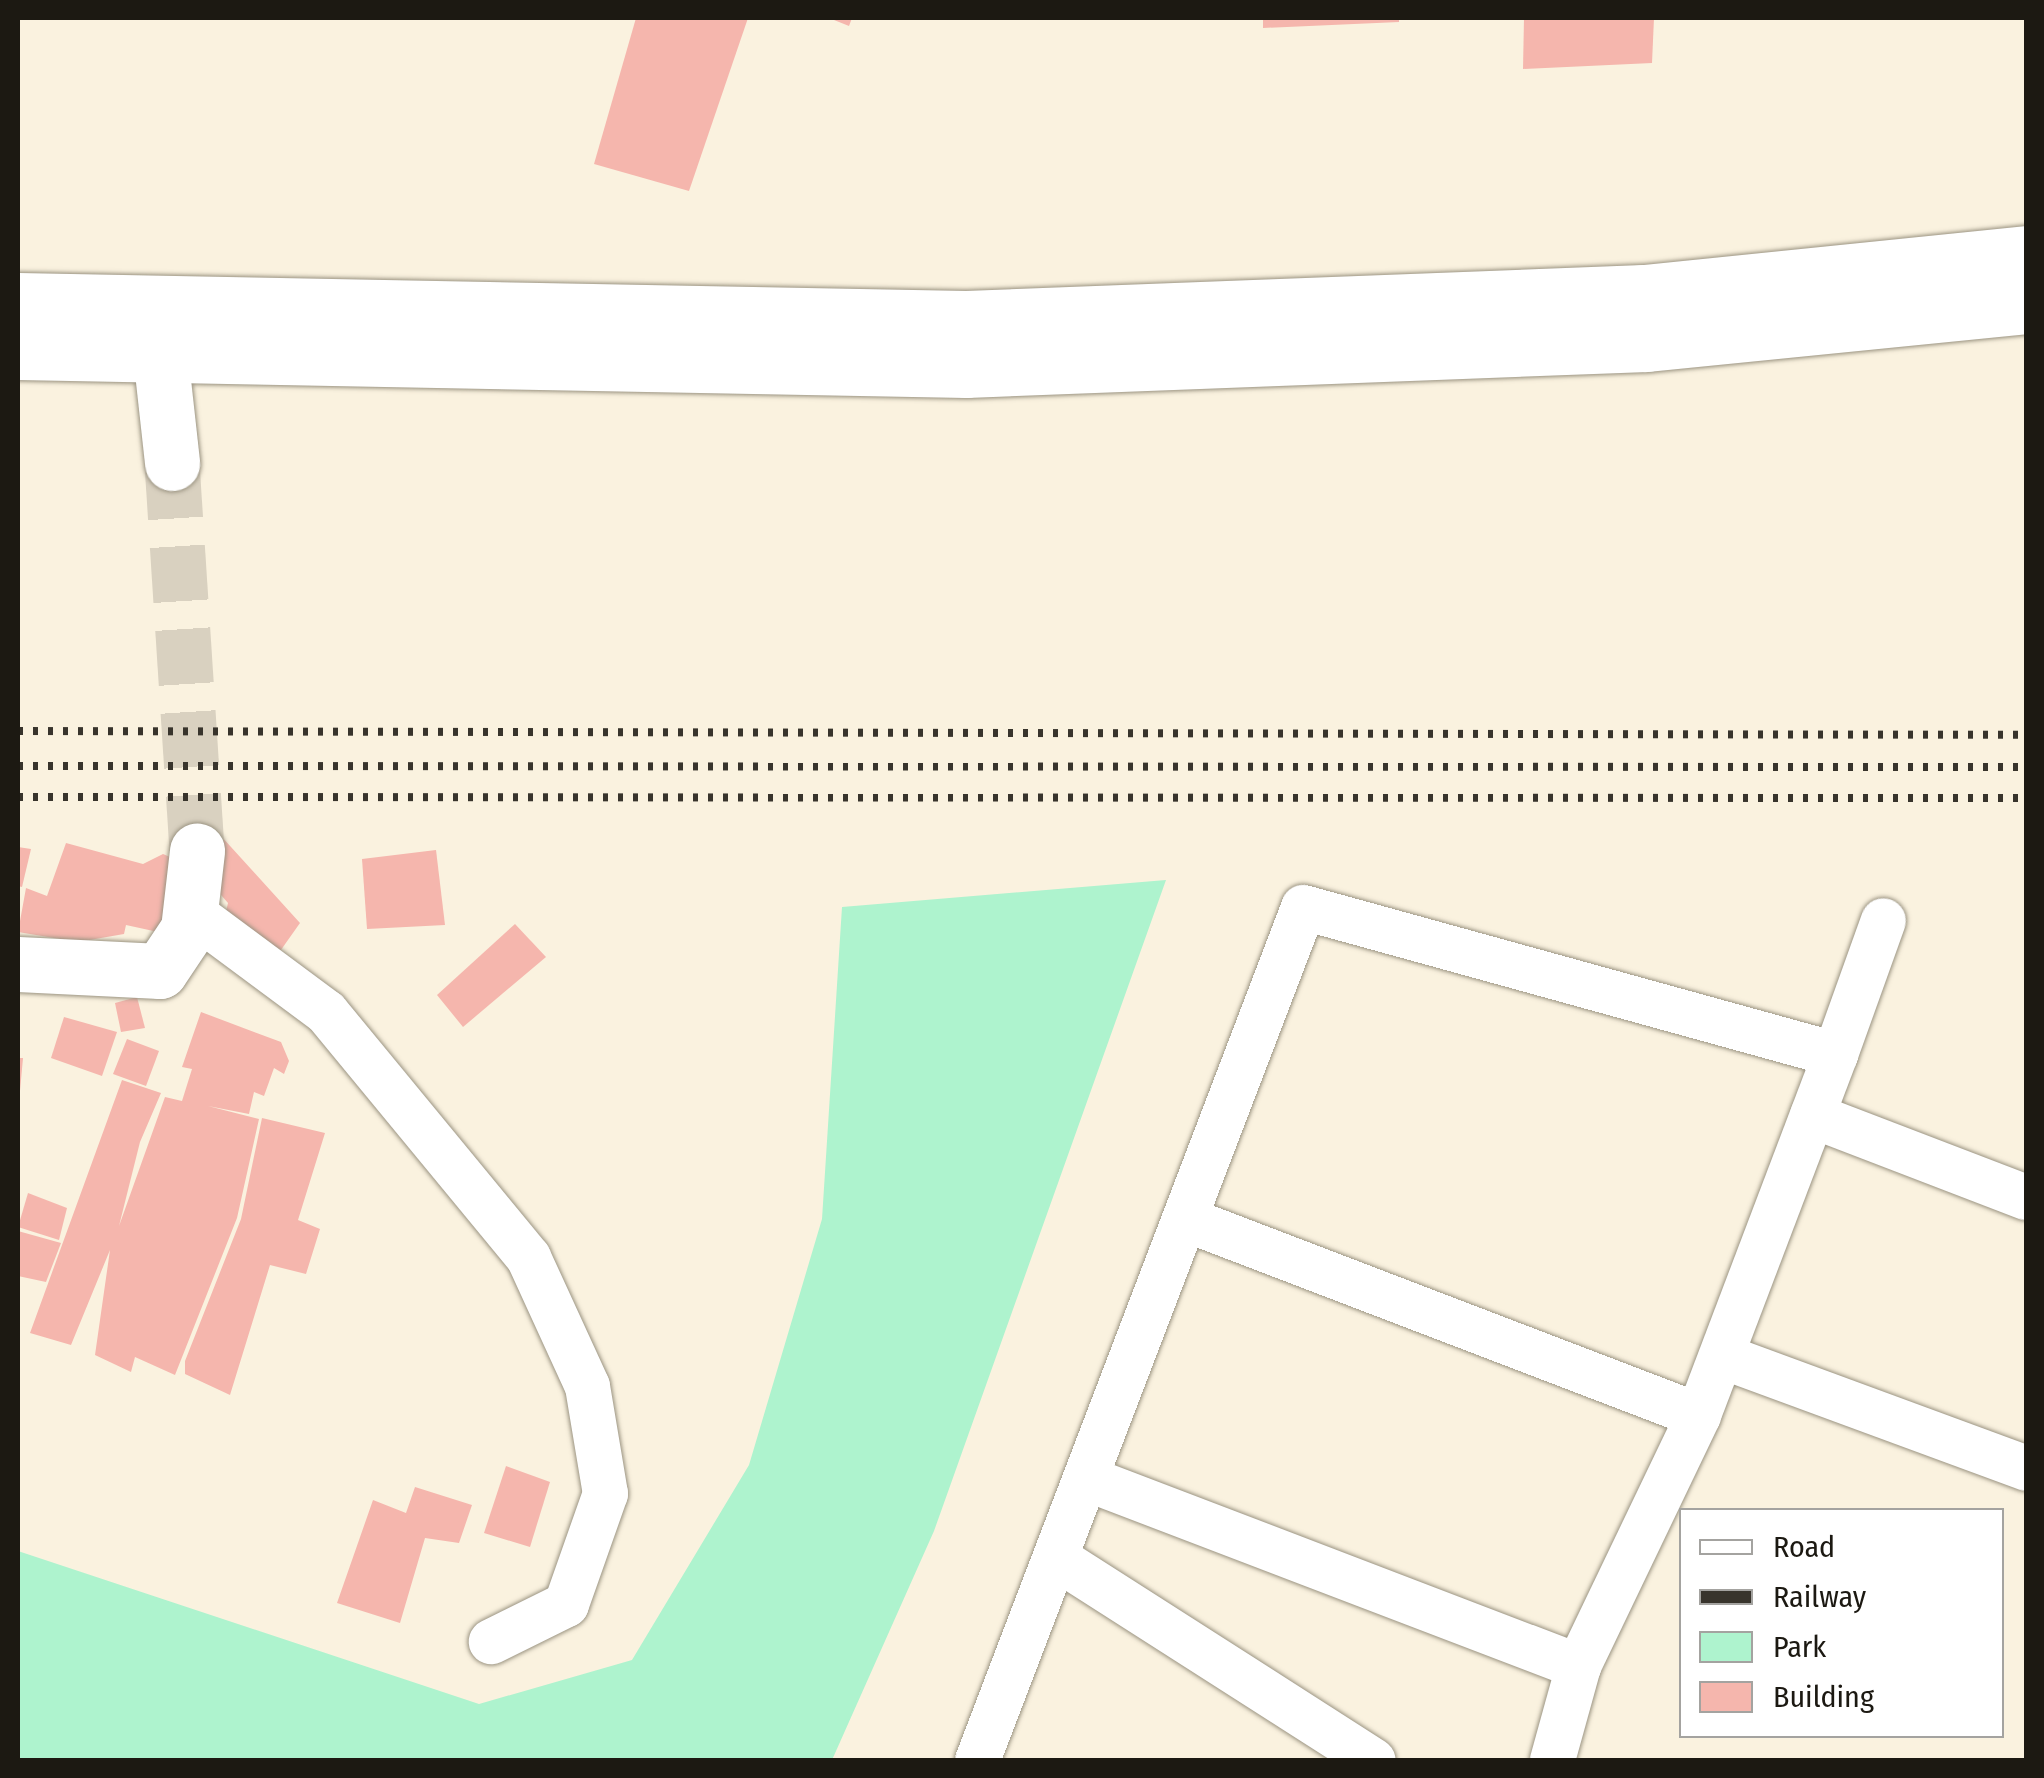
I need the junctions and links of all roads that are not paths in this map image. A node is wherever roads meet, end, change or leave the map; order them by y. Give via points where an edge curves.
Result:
1 (2026, 253) edge
2 (18, 300) edge
3 (2026, 306) edge
4 (159, 334) junction
5 (18, 352) edge
6 (172, 463) tunnel mouth
7 (197, 851) tunnel mouth
8 (190, 911) junction
9 (1883, 920) dead end
10 (18, 964) edge
11 (1836, 1054) junction
12 (1812, 1115) junction
13 (2026, 1197) edge
14 (1186, 1219) junction
15 (1722, 1356) junction
16 (1698, 1414) junction
17 (2026, 1468) edge
18 (1086, 1478) junction
19 (1056, 1558) junction
20 (491, 1641) dead end
21 (1578, 1666) junction
22 (977, 1760) edge
23 (1372, 1760) edge
24 (1552, 1760) edge

1 - 4 main road via 1644,292 966,318
2 - 4 main road
3 - 4 main road via 1648,344 966,370
4 - 5 main road
4 - 6 main road
7 - 8 main road
8 - 10 main road via 160,971
8 - 20 street via 326,1012 528,1256 587,1386 606,1493 566,1604
9 - 11 street
11 - 12 street
11 - 14 street via 1304,907
12 - 13 street
12 - 15 street
14 - 16 street
14 - 18 street
15 - 16 street
15 - 17 street
16 - 21 street
18 - 19 street
18 - 21 street
19 - 22 street
19 - 23 street
21 - 24 street

